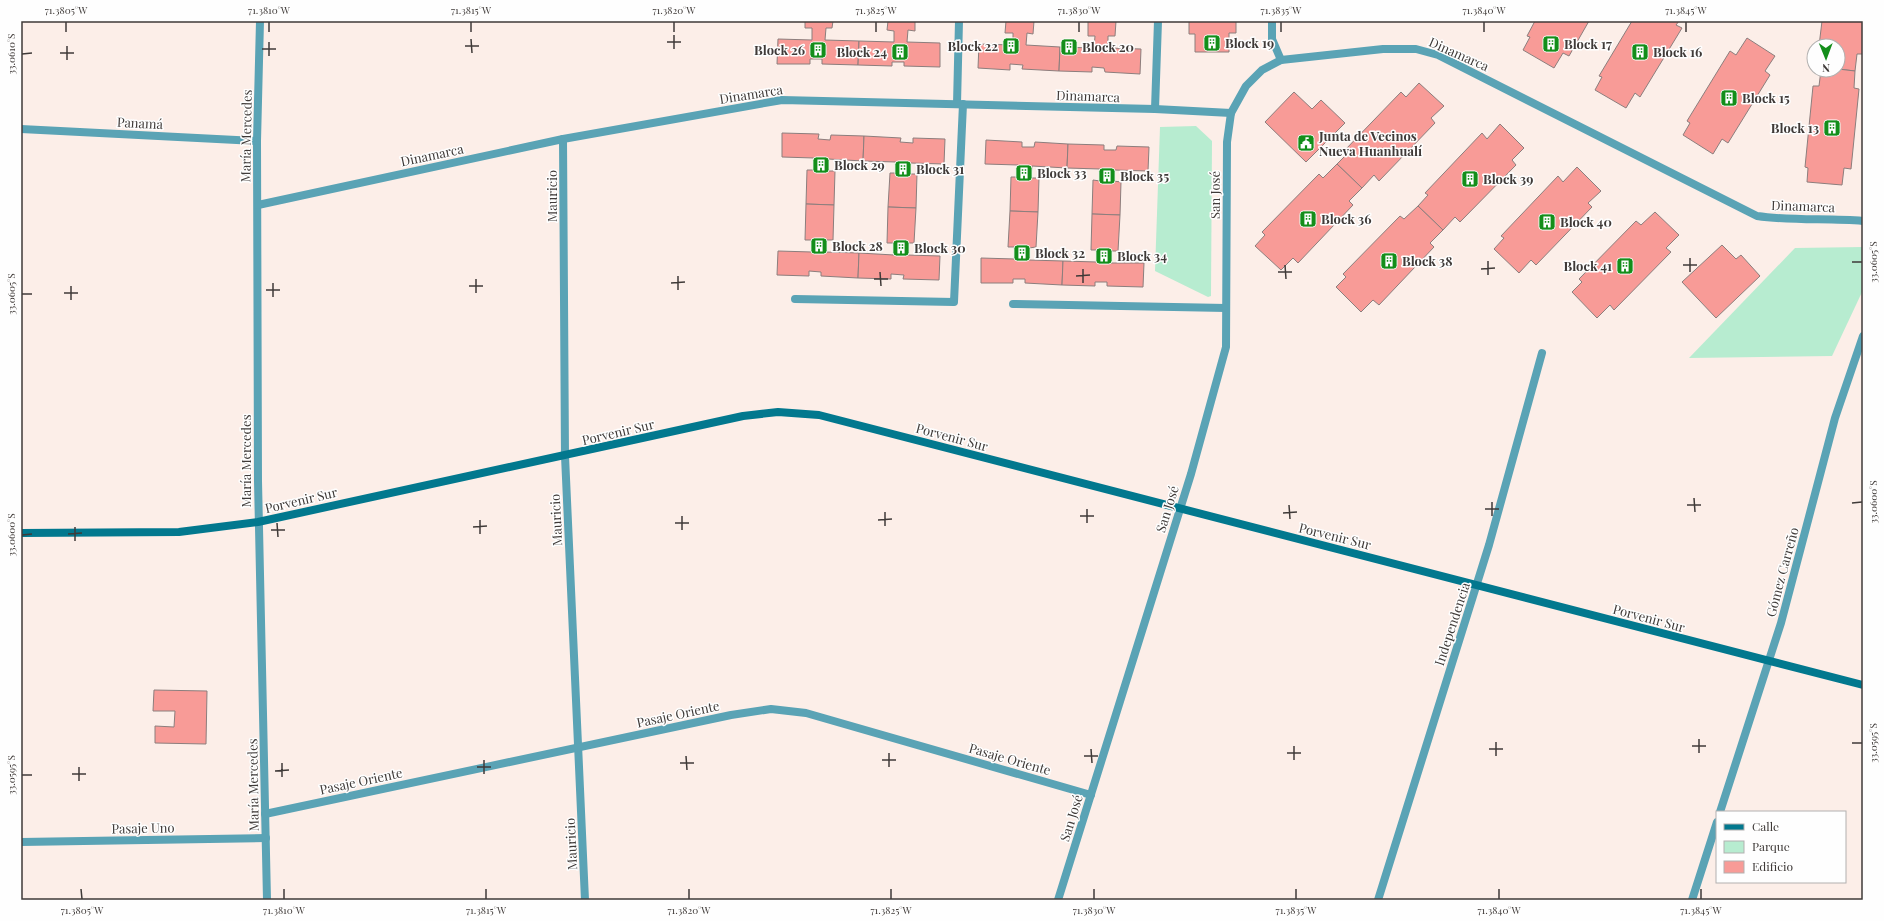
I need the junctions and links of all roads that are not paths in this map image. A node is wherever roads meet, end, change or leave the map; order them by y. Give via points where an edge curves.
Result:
1 (260, 21) edge
2 (959, 21) edge
3 (1158, 21) edge
4 (1272, 21) edge
5 (1280, 60) junction
6 (960, 104) junction
7 (1155, 109) junction
8 (1231, 113) junction
9 (21, 129) edge
10 (563, 139) junction
11 (257, 141) junction
12 (258, 205) junction
13 (1863, 221) edge
14 (795, 299) dead end
15 (1013, 304) dead end
16 (1226, 308) junction
17 (1863, 336) edge
18 (1542, 353) dead end
19 (565, 456) junction
20 (1179, 508) junction
21 (258, 522) junction
22 (21, 533) edge
23 (1477, 585) junction
24 (1769, 661) junction
25 (1863, 685) edge
26 (579, 748) junction
27 (1091, 795) junction
28 (1720, 811) edge
29 (266, 814) junction
30 (1716, 825) edge
31 (266, 838) junction
32 (21, 842) edge
33 (266, 900) edge
34 (585, 900) edge
35 (1058, 900) edge
36 (1378, 900) edge
37 (1692, 900) edge

1 - 11 street, María Mercedes
2 - 6 street
3 - 7 street
4 - 5 street via 1272,38
5 - 8 street, Dinamarca via 1262,70 1246,86
5 - 13 street, Dinamarca via 1416,48 1438,55 1757,216 1783,220
6 - 7 street, Dinamarca
6 - 10 street, Dinamarca via 782,100
6 - 14 street via 954,302
7 - 8 street, Dinamarca
8 - 16 street, San José via 1227,142
9 - 11 street, Panamá
10 - 12 street, Dinamarca
10 - 19 street, Mauricio
11 - 12 street, María Mercedes
12 - 21 street, María Mercedes
15 - 16 street
16 - 20 street, San José via 1226,347
17 - 24 street, Gómez Carreño via 1836,418
18 - 23 street, Independencia
19 - 20 main road, Porvenir Sur via 743,416 778,412 819,415
19 - 21 main road, Porvenir Sur
19 - 26 street, Mauricio
20 - 23 main road, Porvenir Sur
20 - 27 street, San José
21 - 22 main road, Porvenir Sur via 179,532
21 - 29 street, María Mercedes
23 - 24 main road, Porvenir Sur
23 - 36 street, Independencia
24 - 25 main road, Porvenir Sur
24 - 28 street, Gómez Carreño
26 - 27 street, Pasaje Oriente via 732,715 771,710 806,713
26 - 29 street, Pasaje Oriente
26 - 34 street, Mauricio
27 - 35 street, San José
29 - 31 street, María Mercedes
30 - 37 street
31 - 32 street, Pasaje Uno
31 - 33 street, María Mercedes

